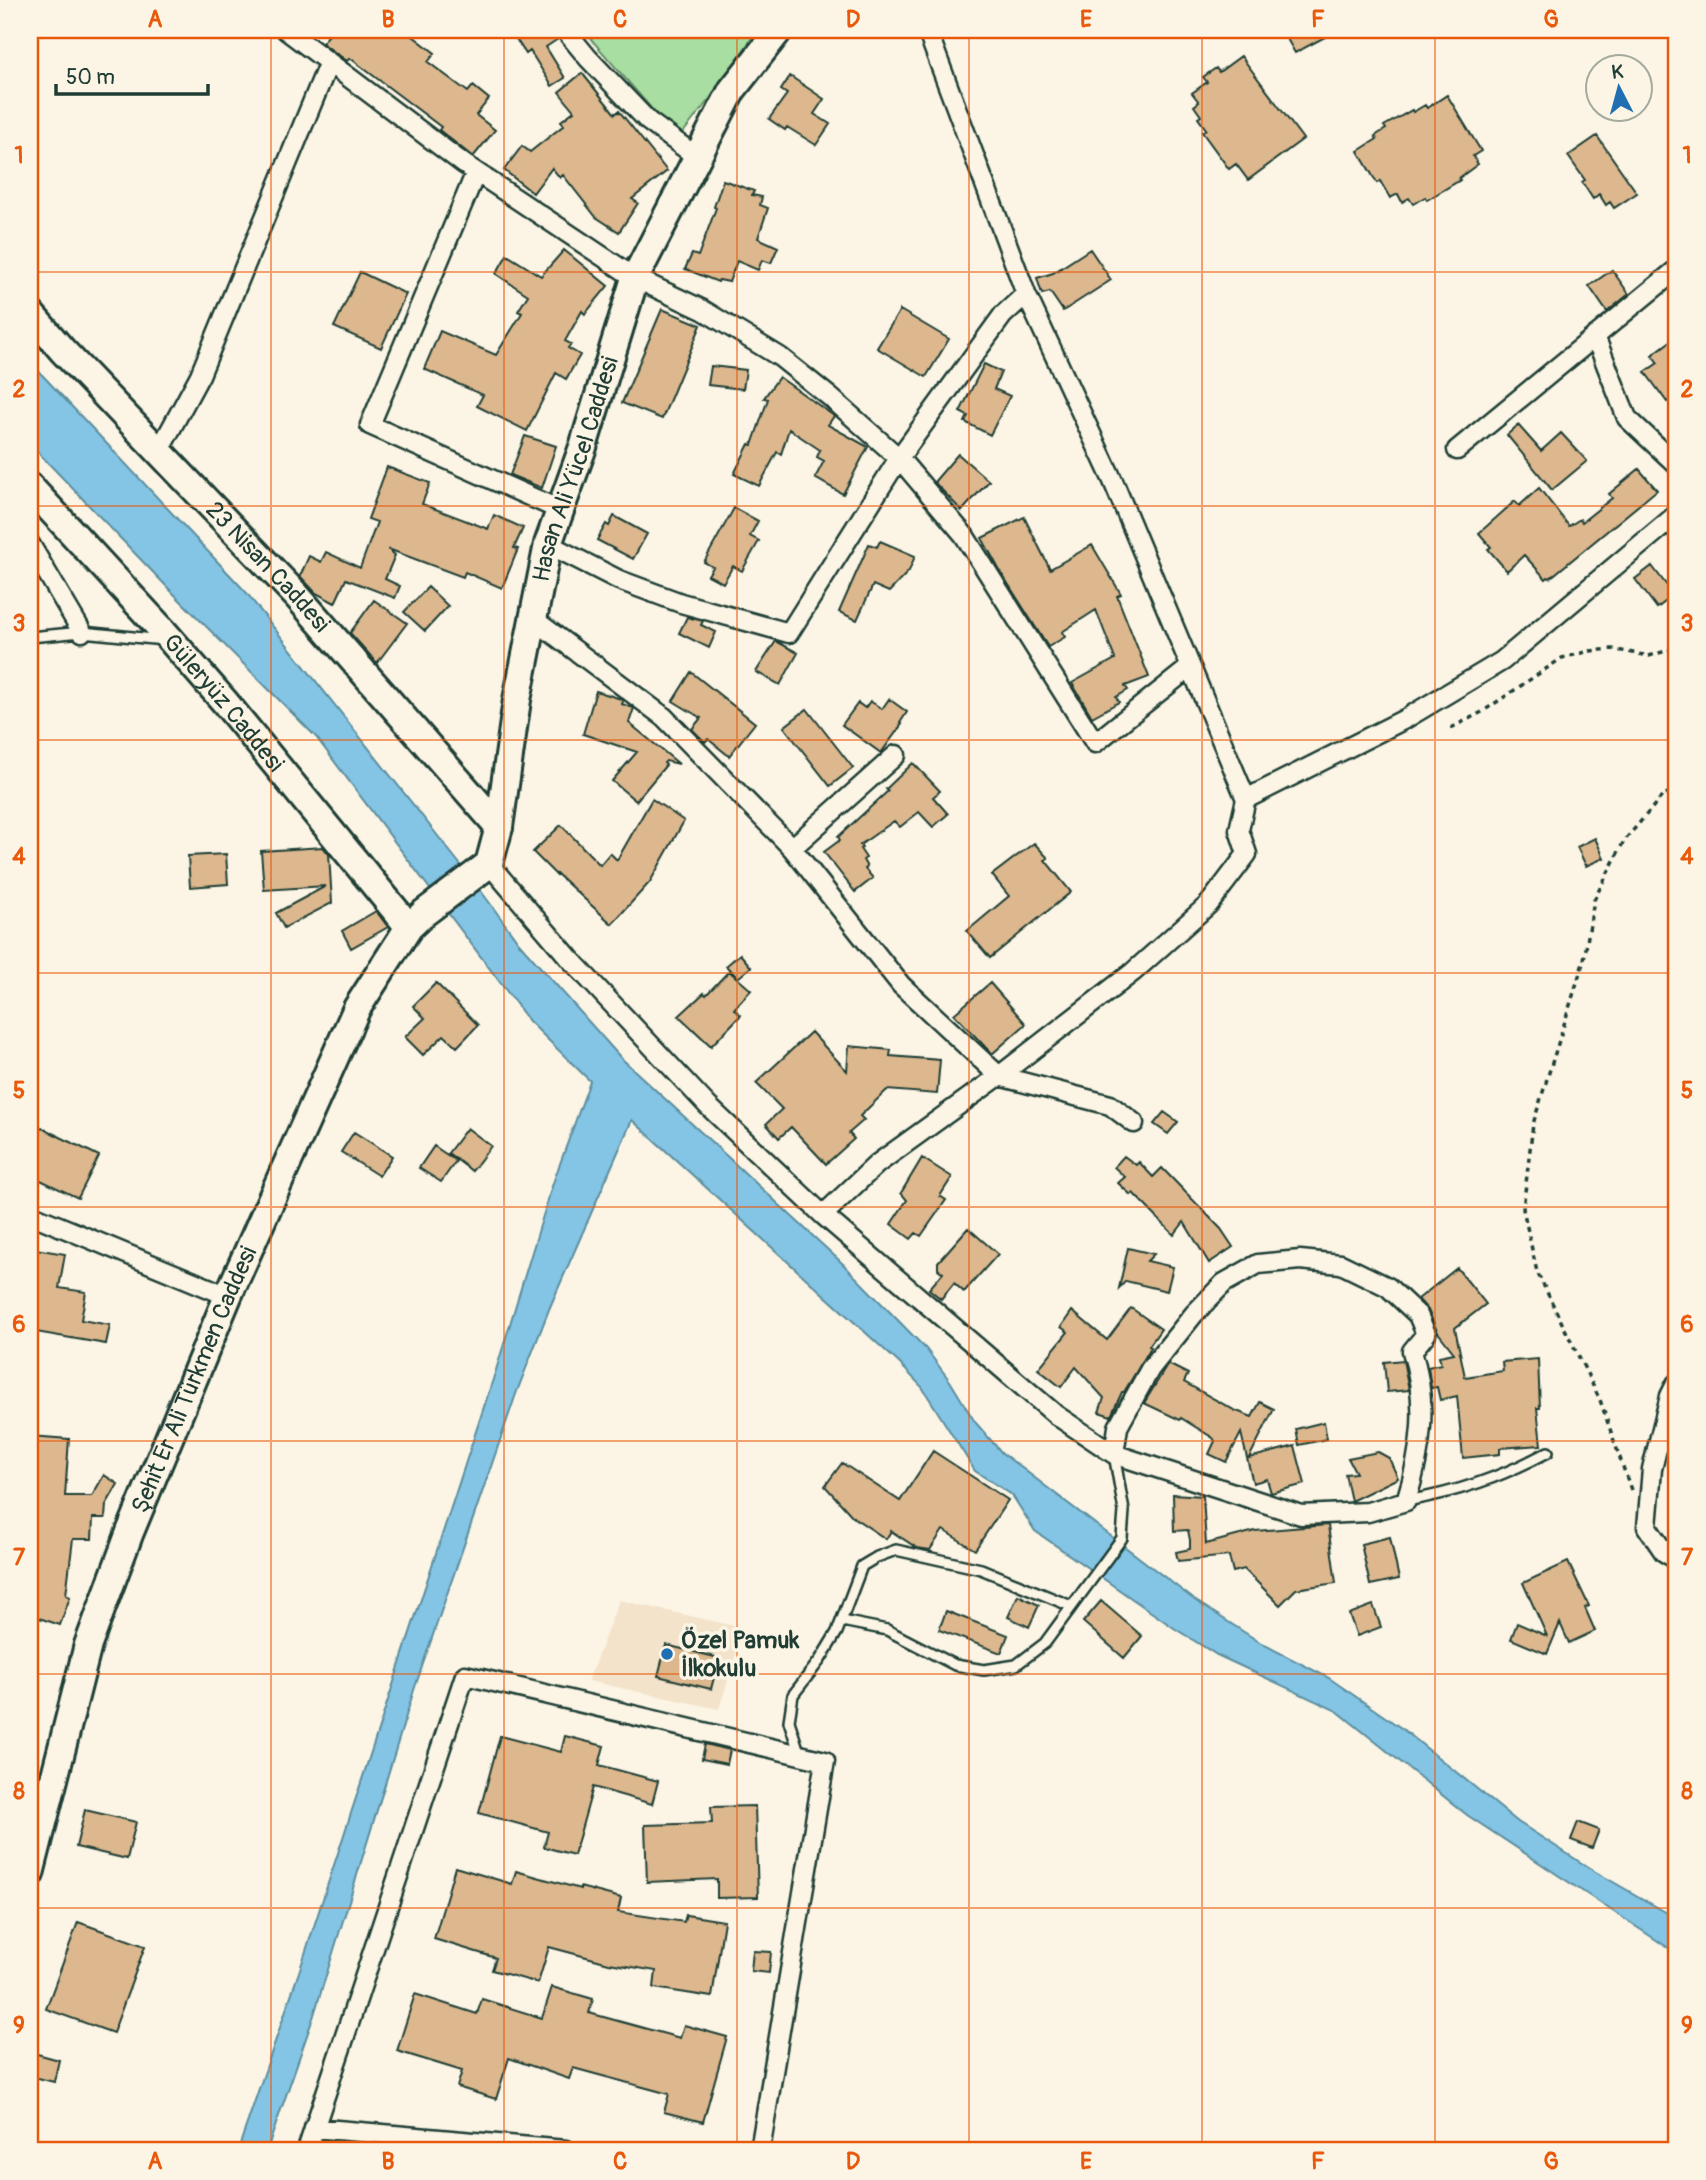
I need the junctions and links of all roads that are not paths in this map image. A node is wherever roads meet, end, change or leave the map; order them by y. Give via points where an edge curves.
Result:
1 (286, 30) edge
2 (565, 30) edge
3 (779, 30) edge
4 (927, 30) edge
5 (329, 62) junction
6 (697, 157) junction
7 (476, 172) junction
8 (1676, 270) edge
9 (635, 278) junction
10 (1026, 294) junction
11 (30, 313) edge
12 (1595, 336) junction
13 (1457, 450) dead end
14 (159, 451) junction
15 (899, 458) junction
16 (1676, 464) edge
17 (30, 487) edge
18 (561, 510) junction
19 (1676, 515) edge
20 (30, 544) edge
21 (548, 544) junction
22 (533, 618) junction
23 (82, 632) junction
24 (30, 637) edge
25 (171, 641) junction
26 (1189, 668) junction
27 (895, 755) dead end
28 (1246, 799) junction
29 (499, 827) junction
30 (792, 848) junction
31 (489, 864) junction
32 (416, 920) junction
33 (999, 1076) junction
34 (1134, 1123) dead end
35 (30, 1214) edge
36 (823, 1214) junction
37 (228, 1296) junction
38 (1676, 1384) edge
39 (1548, 1452) dead end
40 (1114, 1454) junction
41 (1406, 1501) junction
42 (1676, 1559) edge
43 (1072, 1606) junction
44 (842, 1620) junction
45 (800, 1755) junction
46 (30, 1874) edge
47 (314, 2128) junction
48 (307, 2150) edge
49 (566, 2150) edge
50 (760, 2150) edge

1 - 5 street
2 - 6 street via 648,121
3 - 6 street, Hasan Ali Yücel Caddesi via 732,90
4 - 10 street
5 - 7 street
5 - 14 street via 200,375
6 - 9 street, Hasan Ali Yücel Caddesi
7 - 9 street
7 - 18 street via 370,425
8 - 12 street
9 - 15 street via 703,310 780,357
9 - 18 street, Hasan Ali Yücel Caddesi
10 - 15 street via 1003,315
10 - 26 street via 1112,481
11 - 14 street, 23 Nisan Caddesi
12 - 13 street
12 - 16 street via 1628,418
14 - 29 street, 23 Nisan Caddesi via 297,596
15 - 21 street via 789,633 681,603 619,580
15 - 26 street via 964,535 1095,743
17 - 25 street, Güleryüz Caddesi
18 - 21 street, Hasan Ali Yücel Caddesi
19 - 28 street via 1502,661 1405,719
20 - 23 street
21 - 22 street, Hasan Ali Yücel Caddesi
22 - 29 street, Hasan Ali Yücel Caddesi
22 - 30 street via 664,717
23 - 24 lane
23 - 25 lane
25 - 32 street, Güleryüz Caddesi
26 - 28 street
27 - 30 street
28 - 33 street via 1239,830 1247,854 1209,904 1133,972
29 - 31 street, Hasan Ali Yücel Caddesi
30 - 33 street via 901,985
31 - 32 street
31 - 36 street via 570,960 708,1106
32 - 37 street, Şehit Er Ali Türkmen Caddesi via 357,1008
33 - 34 street via 1110,1105
33 - 36 street via 877,1164
35 - 37 street
36 - 40 street via 1056,1415
37 - 46 street, Şehit Er Ali Türkmen Caddesi via 88,1645
38 - 42 street via 1651,1469 1647,1527 1664,1552
39 - 41 lane via 1482,1483
40 - 41 street via 1301,1515 1368,1512
40 - 41 street via 1118,1427 1150,1369 1224,1283 1258,1264 1300,1260 1341,1264 1388,1287 1418,1315 1426,1334 1412,1351 1419,1372 1423,1422 1417,1467
40 - 43 lane via 1124,1511 1122,1538
43 - 44 lane via 1045,1643 1016,1665 984,1670 954,1665 887,1630
43 - 44 lane via 981,1569 895,1550 862,1566
44 - 45 lane via 793,1695 789,1721
45 - 47 street via 464,1675
45 - 50 street via 825,1761
47 - 48 street
47 - 49 street

